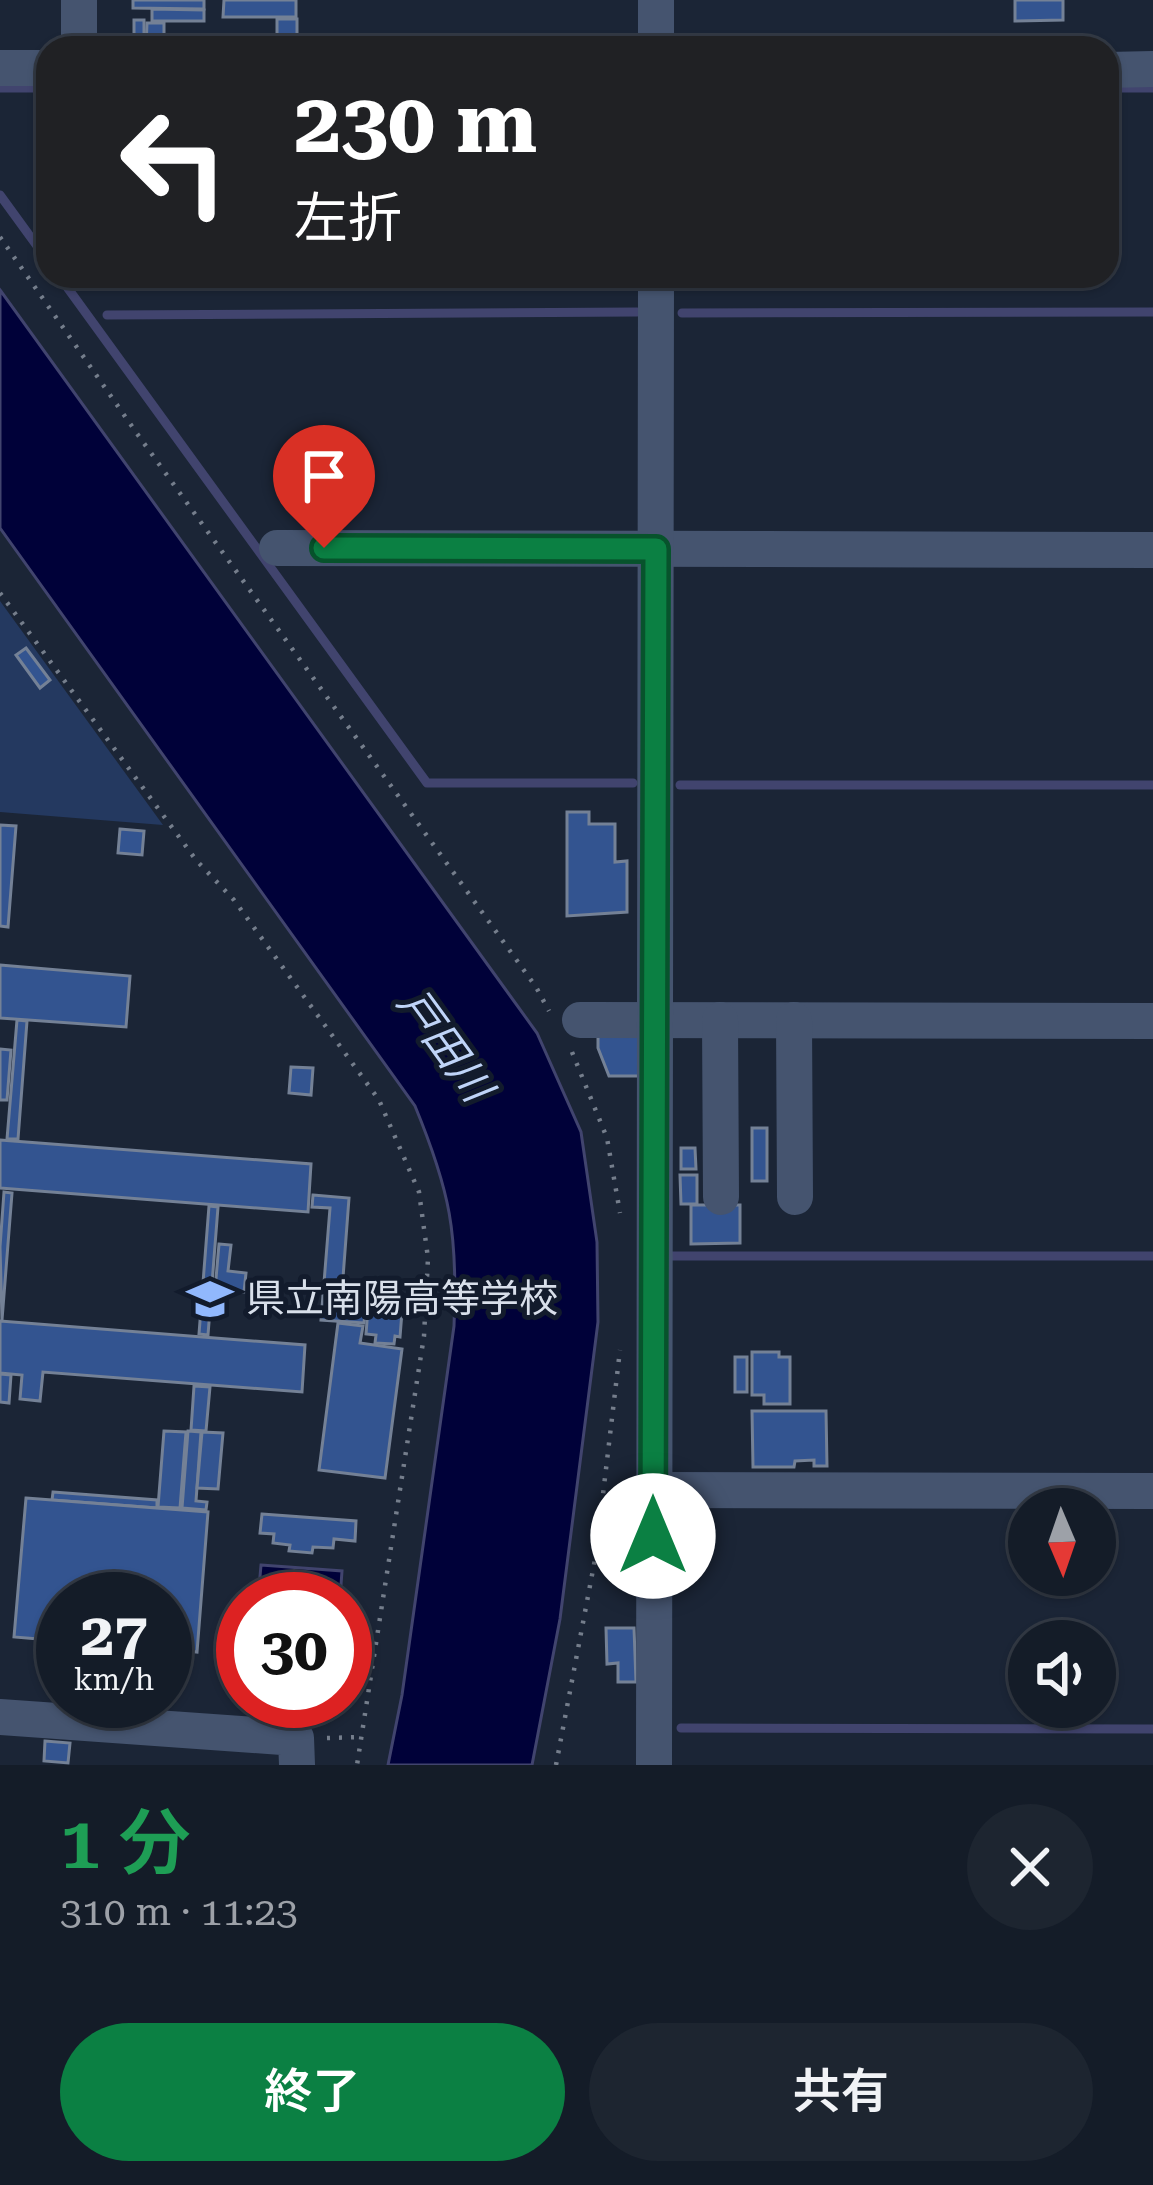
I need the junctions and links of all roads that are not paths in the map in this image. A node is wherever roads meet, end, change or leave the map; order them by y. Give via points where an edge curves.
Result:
1 (79, 0) edge
2 (656, 0) edge
3 (79, 36) edge
4 (656, 36) edge
5 (0, 68) edge
6 (36, 68) edge
7 (1119, 70) edge
8 (1153, 70) edge
9 (656, 288) edge
10 (277, 548) dead end
11 (656, 549) junction
12 (1153, 550) edge
13 (654, 1020) junction
14 (720, 1020) junction
15 (794, 1020) junction
16 (1153, 1021) edge
17 (566, 1026) road end
18 (721, 1197) dead end
19 (795, 1197) dead end
20 (653, 1490) junction
21 (1153, 1491) edge
22 (0, 1717) edge
23 (297, 1765) edge
24 (654, 1765) edge

1 - 3 street
2 - 4 street
5 - 6 street
7 - 8 street
9 - 11 street
10 - 11 street
11 - 12 street
11 - 13 street
13 - 14 street
13 - 17 street
13 - 20 street
14 - 15 street
14 - 18 street
15 - 16 street
15 - 19 street
20 - 21 street
20 - 24 street
22 - 23 street via 296,1738

